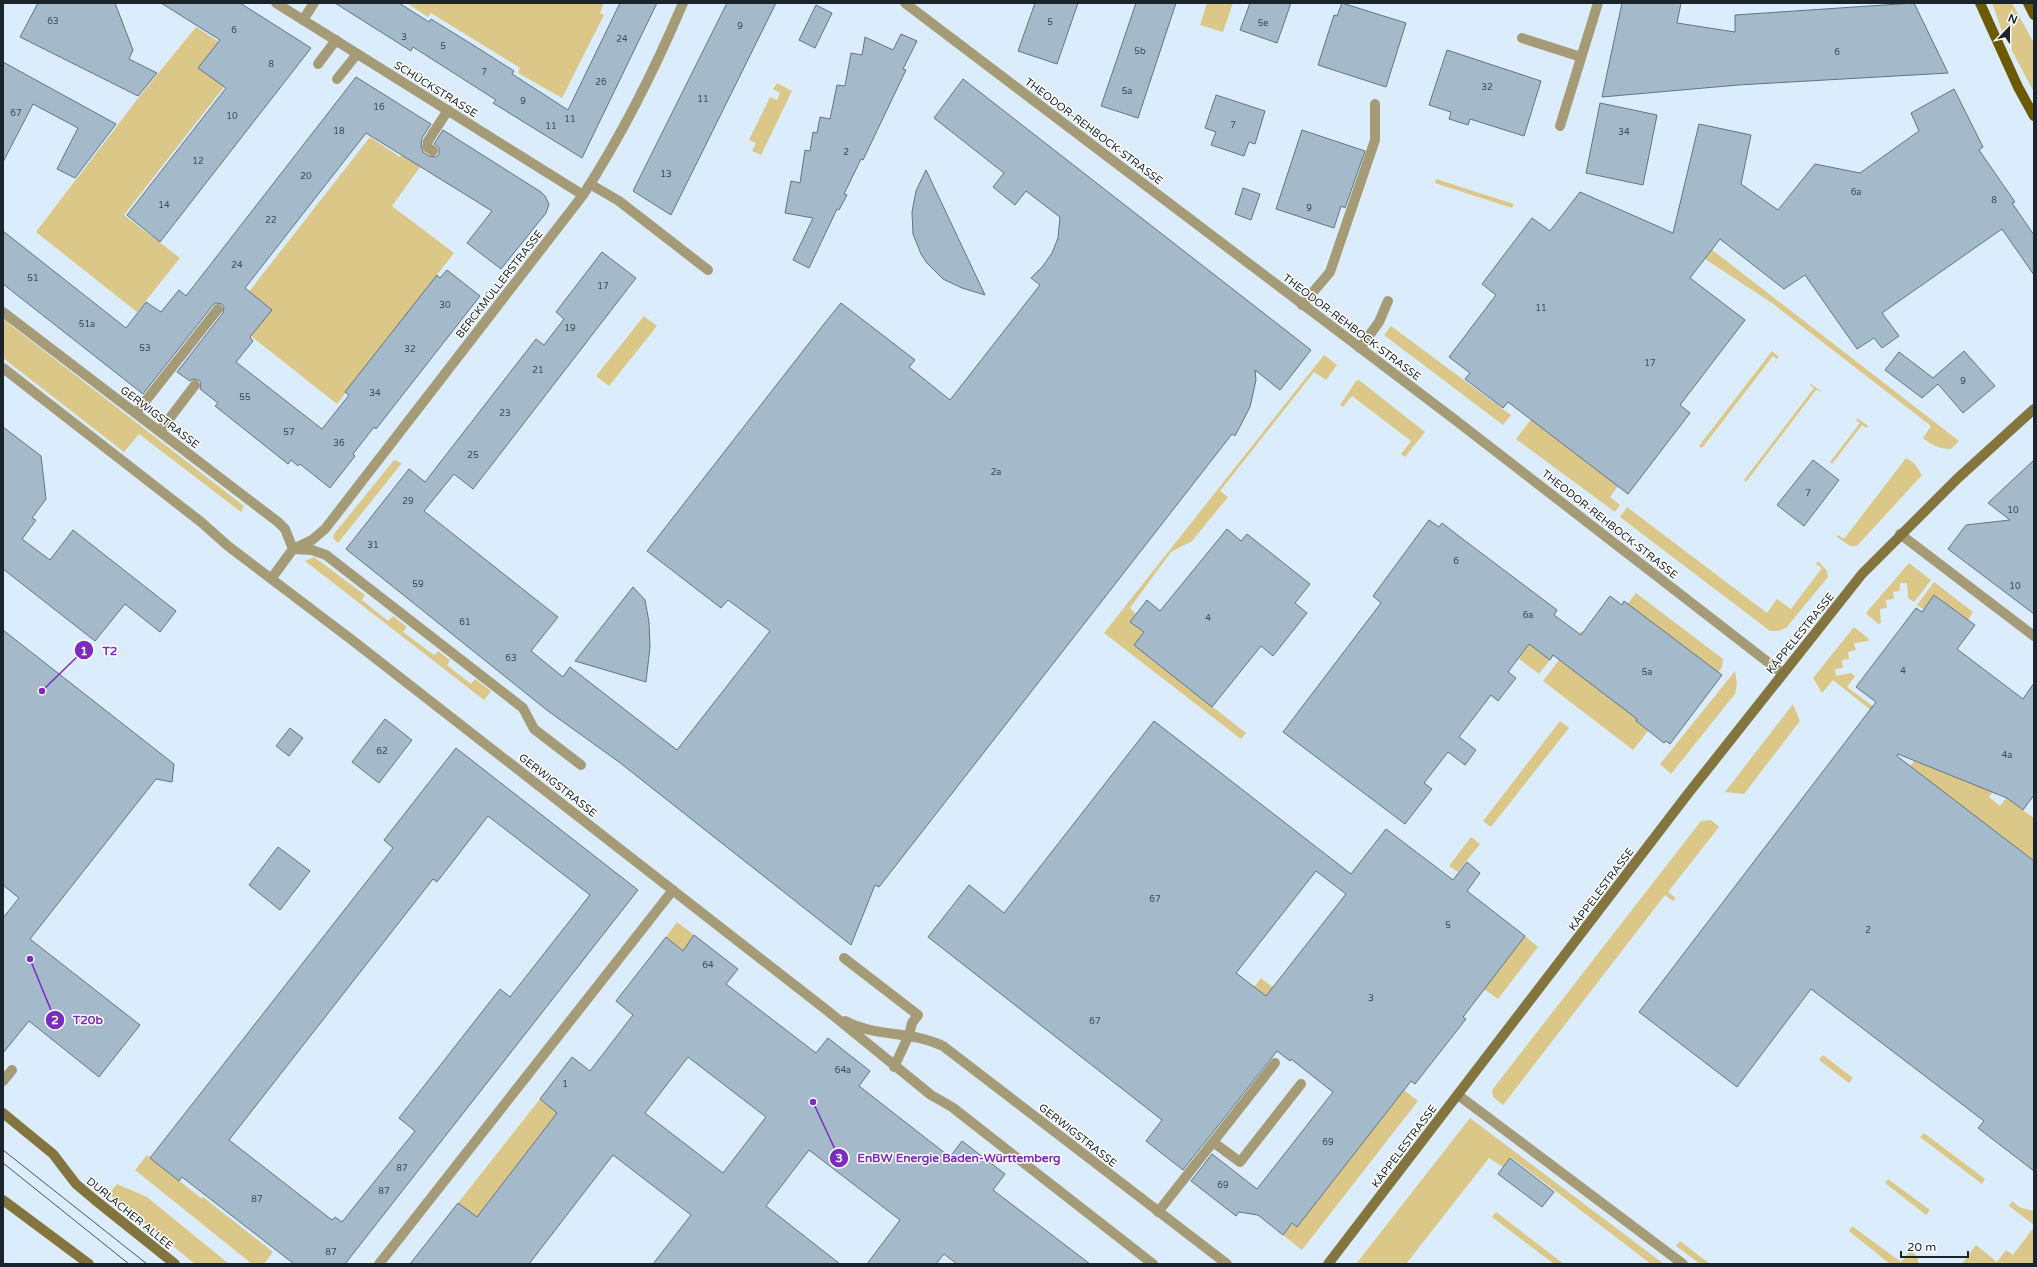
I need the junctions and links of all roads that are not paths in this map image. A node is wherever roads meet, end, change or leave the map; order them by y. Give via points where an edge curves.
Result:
1 (276, 3) edge
2 (314, 3) edge
3 (683, 3) edge
4 (905, 3) edge
5 (1598, 3) edge
6 (1980, 3) edge
7 (2028, 3) edge
8 (2034, 15) edge
9 (303, 20) junction
10 (1522, 38) dead end
11 (336, 40) junction
12 (357, 54) junction
13 (1581, 57) junction
14 (318, 64) dead end
15 (337, 79) dead end
16 (1375, 104) dead end
17 (448, 110) junction
18 (2034, 116) edge
19 (1560, 126) dead end
20 (433, 151) dead end
21 (590, 184) junction
22 (584, 195) junction
23 (708, 270) dead end
24 (1388, 301) dead end
25 (1302, 305) junction
26 (218, 309) dead end
27 (3, 312) edge
28 (1360, 348) junction
29 (3, 368) edge
30 (195, 385) dead end
31 (2034, 410) edge
32 (136, 414) junction
33 (160, 432) junction
34 (1900, 534) junction
35 (294, 549) junction
36 (271, 579) junction
37 (2034, 636) edge
38 (1782, 673) junction
39 (581, 765) dead end
40 (673, 890) junction
41 (844, 958) dead end
42 (829, 1012) junction
43 (909, 1035) junction
44 (1275, 1063) dead end
45 (894, 1067) junction
46 (12, 1070) dead end
47 (3, 1082) edge
48 (1301, 1084) dead end
49 (1458, 1094) junction
50 (3, 1113) edge
51 (1213, 1142) junction
52 (3, 1200) edge
53 (1158, 1212) junction
54 (89, 1264) edge
55 (175, 1264) edge
56 (379, 1264) edge
57 (1153, 1264) edge
58 (1227, 1264) edge
59 (1328, 1264) edge
60 (1683, 1264) edge

1 - 9 street, SCHÜCKSTRASSE
2 - 9 street
3 - 21 street, BERCKMÜLLERSTRASSE via 663,49
4 - 25 street, THEODOR-REHBOCK-STRASSE
5 - 13 street
6 - 18 main road
7 - 8 main road
9 - 11 street, SCHÜCKSTRASSE
10 - 13 street
11 - 12 street, SCHÜCKSTRASSE
11 - 14 street
12 - 15 street
12 - 17 street, SCHÜCKSTRASSE
13 - 19 street
16 - 25 street via 1375,140 1330,272
17 - 20 street via 428,140 427,147
17 - 22 street, SCHÜCKSTRASSE
21 - 22 street, BERCKMÜLLERSTRASSE
21 - 23 street via 619,201
22 - 35 street, BERCKMÜLLERSTRASSE via 325,529 312,540
24 - 28 street via 1379,322
25 - 28 street, THEODOR-REHBOCK-STRASSE
26 - 32 street
27 - 32 street, GERWIGSTRASSE
28 - 38 street, THEODOR-REHBOCK-STRASSE
29 - 36 street, GERWIGSTRASSE
30 - 33 street
31 - 34 street, KÄPPELESTRASSE
32 - 33 street, GERWIGSTRASSE
33 - 35 street, GERWIGSTRASSE via 278,522 285,529
34 - 37 street
34 - 38 street, KÄPPELESTRASSE via 1862,574
35 - 36 street
35 - 39 street via 312,550 326,555 523,708 534,729
36 - 40 street, GERWIGSTRASSE
38 - 49 street, KÄPPELESTRASSE
40 - 42 street, GERWIGSTRASSE
40 - 56 street
41 - 43 street via 918,1015 912,1023
42 - 43 street, GERWIGSTRASSE via 858,1028
42 - 45 street, GERWIGSTRASSE
43 - 45 street
43 - 53 street, GERWIGSTRASSE via 933,1041 952,1052
44 - 51 street
45 - 57 street, GERWIGSTRASSE via 930,1095 952,1107
46 - 47 street
48 - 51 street via 1240,1162
49 - 59 street, KÄPPELESTRASSE
49 - 60 street
50 - 55 street, DURLACHER ALLEE via 53,1154 76,1184
51 - 53 street
52 - 54 street
53 - 58 street, GERWIGSTRASSE

